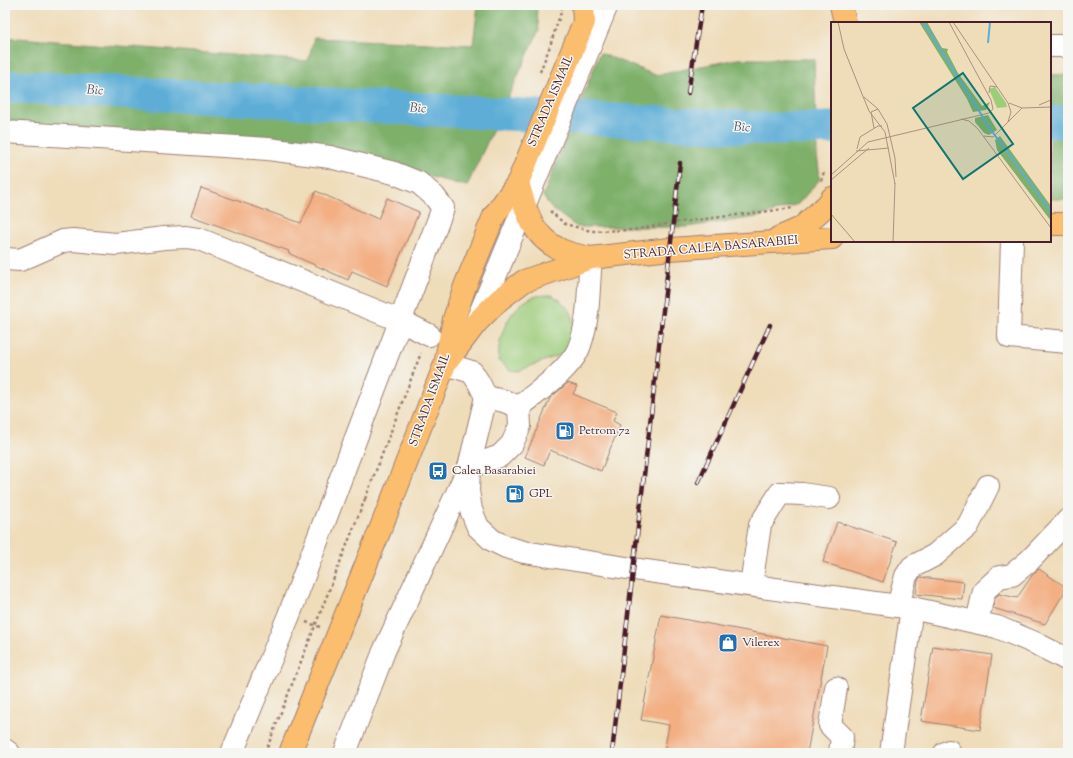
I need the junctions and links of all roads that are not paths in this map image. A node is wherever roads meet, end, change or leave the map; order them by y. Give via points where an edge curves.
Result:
1 (607, 5) edge
2 (841, 5) edge
3 (586, 11) edge
4 (845, 22) edge
5 (1051, 46) edge
6 (1068, 46) edge
7 (580, 52) junction
8 (5, 132) edge
9 (525, 191) junction
10 (826, 191) edge
11 (1051, 224) edge
12 (1068, 224) edge
13 (831, 238) edge
14 (1012, 242) edge
15 (767, 243) junction
16 (591, 258) junction
17 (5, 259) edge
18 (400, 321) junction
19 (476, 323) junction
20 (428, 335) dead end
21 (1068, 342) edge
22 (445, 364) junction
23 (486, 397) junction
24 (518, 407) junction
25 (469, 467) junction
26 (988, 486) dead end
27 (829, 498) dead end
28 (1068, 520) edge
29 (751, 585) junction
30 (905, 607) junction
31 (977, 622) junction
32 (1068, 660) edge
33 (836, 688) dead end
34 (5, 750) edge
35 (9, 753) edge
36 (232, 753) edge
37 (290, 753) edge
38 (345, 753) edge
39 (840, 753) edge
40 (891, 753) edge

1 - 7 street, STRADA ISMAIL
2 - 4 main road
3 - 7 main road, STRADA ISMAIL
5 - 6 street
7 - 9 main road, STRADA ISMAIL
8 - 18 street via 268,149 330,157 394,173 419,183 443,208
9 - 16 main road, STRADA CALEA BASARABIEI via 529,220 536,231 547,242 561,250
9 - 19 street, STRADA ISMAIL
9 - 22 main road, STRADA ISMAIL via 494,216 454,319
10 - 15 main road via 828,204 801,228
11 - 12 main road
13 - 15 main road, STRADA CALEA BASARABIEI
14 - 21 street via 1009,337
15 - 16 main road, STRADA CALEA BASARABIEI via 670,249
16 - 19 main road, STRADA CALEA BASARABIEI via 524,282 498,300
16 - 24 street via 586,326 578,351 562,371
17 - 18 street via 20,260 63,241 116,244 164,238 199,239
18 - 20 street
18 - 36 street via 289,615
19 - 22 main road, STRADA CALEA BASARABIEI
22 - 23 street via 472,372
22 - 37 main road, STRADA ISMAIL, bridge
23 - 24 street
23 - 25 street
24 - 25 street via 520,426 512,444 500,456
25 - 29 street via 468,491 471,510 478,527 492,540 506,547 633,569
25 - 38 street via 384,651
26 - 30 street via 968,526 935,555 912,567 906,576
27 - 29 street via 780,493 760,525
28 - 31 street via 1030,560 1012,575 999,577 984,592
29 - 30 street
30 - 31 street
30 - 40 street
31 - 32 street via 997,627
33 - 39 street via 830,725 842,738
34 - 35 street

